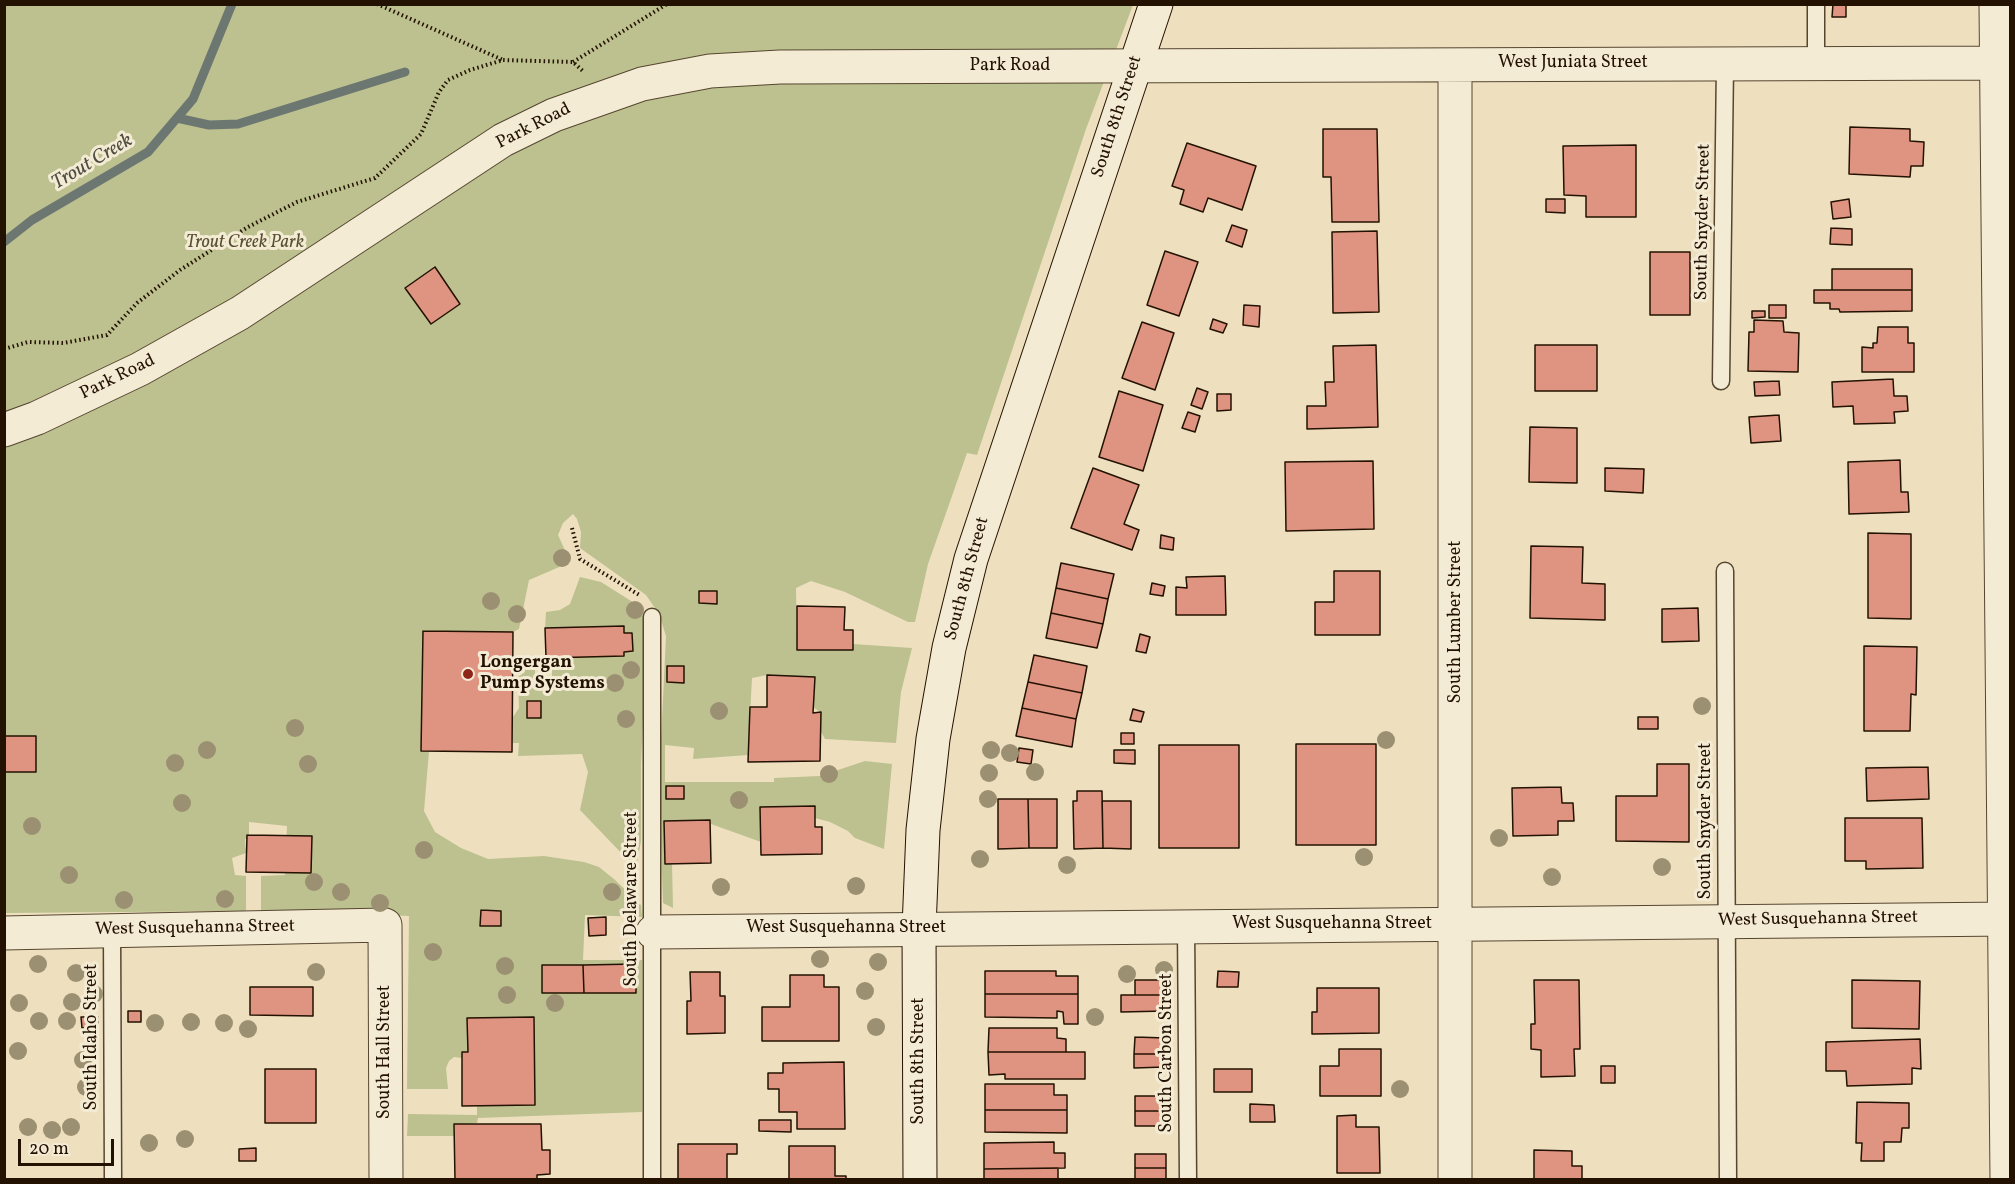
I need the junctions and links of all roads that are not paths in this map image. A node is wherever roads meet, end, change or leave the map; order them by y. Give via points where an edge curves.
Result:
1 (1156, 4) edge
2 (1816, 4) edge
3 (1996, 4) edge
4 (1816, 63) junction
5 (2004, 63) edge
6 (1725, 64) junction
7 (1455, 65) junction
8 (1135, 66) junction
9 (1721, 381) dead end
10 (4, 430) edge
11 (1725, 570) dead end
12 (652, 617) road end
13 (2008, 919) edge
14 (1727, 921) junction
15 (1454, 924) junction
16 (386, 925) joint
17 (1186, 926) junction
18 (919, 928) junction
19 (112, 930) junction
20 (653, 932) junction
21 (4, 933) edge
22 (113, 1179) edge
23 (386, 1179) edge
24 (652, 1179) edge
25 (920, 1179) edge
26 (1188, 1179) edge
27 (1455, 1179) edge
28 (1728, 1179) edge
29 (2007, 1179) edge

1 - 8 street, South 8th Street
2 - 4 lane
3 - 5 street
4 - 5 street, West Juniata Street
4 - 6 street, West Juniata Street
5 - 13 street
6 - 7 street, West Juniata Street
6 - 9 lane, South Snyder Street
7 - 8 street, West Juniata Street
7 - 15 street, South Lumber Street
8 - 10 street, Park Road via 710,71 606,94 503,140 240,313 140,369
8 - 18 street, South 8th Street via 991,497 957,612 931,753
11 - 14 lane, South Snyder Street
12 - 20 lane, South Delaware Street
13 - 14 street, West Susquehanna Street
13 - 29 street
14 - 15 street, West Susquehanna Street
14 - 28 lane, South Snyder Street
15 - 17 street, West Susquehanna Street
15 - 27 street, South Lumber Street
16 - 19 street, West Susquehanna Street
16 - 23 street, South Hall Street
17 - 18 street, West Susquehanna Street
17 - 26 lane, South Carbon Street
18 - 20 street, West Susquehanna Street
18 - 25 street, South 8th Street
19 - 21 street, West Susquehanna Street
19 - 22 lane, South Idaho Street
20 - 24 lane, South Delaware Street

